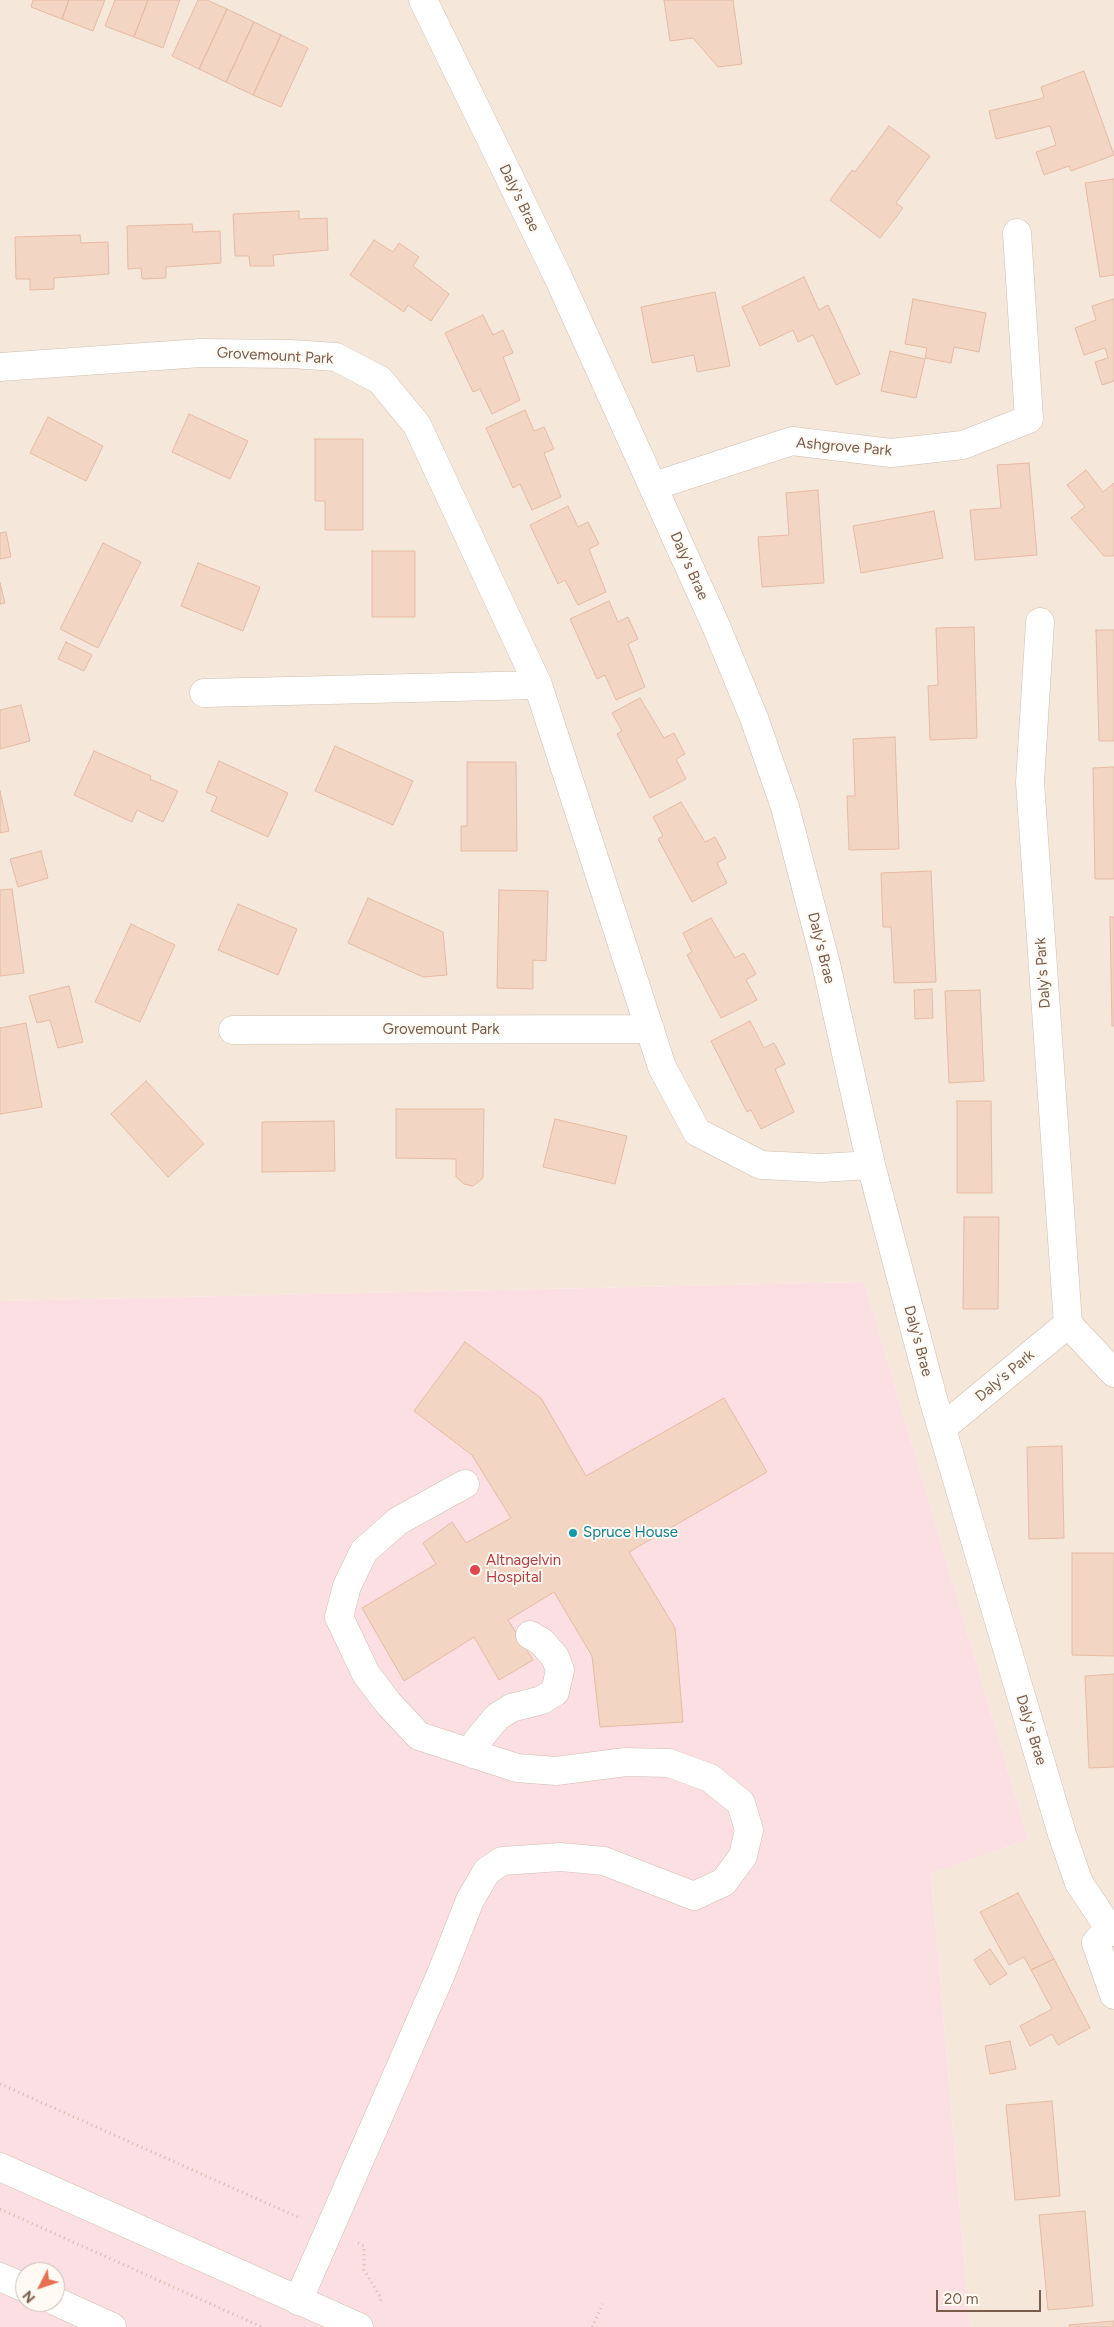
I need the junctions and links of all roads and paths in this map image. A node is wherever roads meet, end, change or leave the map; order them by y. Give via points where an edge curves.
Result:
1 (422, 0) edge
2 (1017, 233) dead end
3 (0, 367) edge
4 (654, 486) junction
5 (1040, 622) dead end
6 (538, 685) junction
7 (204, 694) dead end
8 (233, 1030) dead end
9 (650, 1030) junction
10 (871, 1165) junction
11 (1068, 1324) junction
12 (1114, 1373) edge
13 (942, 1428) junction
14 (465, 1484) dead end
15 (530, 1635) dead end
16 (473, 1754) junction
17 (1112, 1930) edge
18 (1114, 1995) edge
19 (0, 2084) edge
20 (0, 2167) edge
21 (0, 2209) edge
22 (329, 2230) junction
23 (0, 2277) edge
24 (15, 2284) edge
25 (298, 2301) junction
26 (603, 2304) dead end
27 (65, 2306) edge
28 (378, 2306) dead end
29 (112, 2327) edge
30 (262, 2327) edge
31 (359, 2327) edge
32 (592, 2327) edge

1 - 4 street, Daly's Brae via 558,277
2 - 4 street, Ashgrove Park via 1029,419 963,445 891,453 792,441
3 - 6 street, Grovemount Park via 201,353 291,354 336,358 380,380 416,424
4 - 10 street, Daly's Brae via 742,691 784,807 826,964
5 - 11 street, Daly's Park via 1030,782
6 - 7 street
6 - 9 street, Grovemount Park
8 - 9 street, Grovemount Park
9 - 10 street, Grovemount Park via 662,1067 697,1132 761,1165 821,1168
10 - 13 street, Daly's Brae
11 - 12 street
11 - 13 street, Daly's Park
13 - 17 street, Daly's Brae via 1062,1834 1079,1883
14 - 16 street via 398,1521 364,1551 347,1586 339,1617 366,1674 419,1736
15 - 16 street via 542,1642 555,1657 560,1670 555,1692 542,1700 511,1708 497,1717 477,1741
16 - 22 street via 517,1768 556,1771 626,1762 669,1763 710,1778 741,1803 750,1830 743,1856 724,1882 694,1896 604,1861 562,1857 502,1861 487,1871 470,1900
17 - 18 street via 1096,1943
19 - 22 path
20 - 25 street
21 - 30 path
22 - 25 street
22 - 28 path via 364,2246 364,2270 381,2298
23 - 24 street
25 - 31 street
26 - 32 path
27 - 29 street

